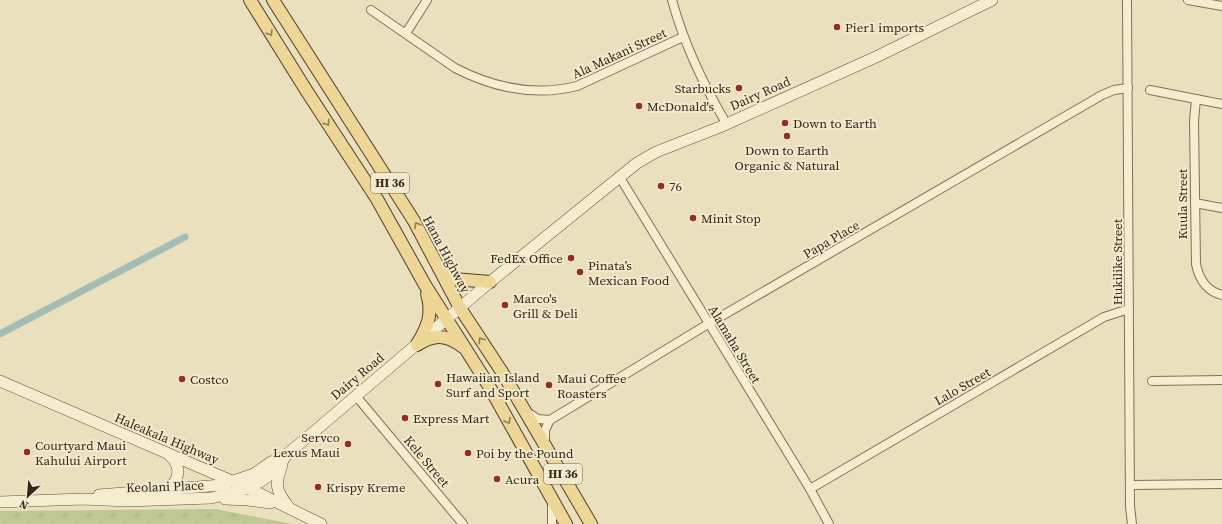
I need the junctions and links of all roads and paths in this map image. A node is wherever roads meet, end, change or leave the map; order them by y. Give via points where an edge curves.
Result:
1 (250, 0) edge
2 (273, 0) edge
3 (281, 0) edge
4 (427, 0) edge
5 (672, 0) edge
6 (992, 0) edge
7 (1127, 0) edge
8 (1188, 0) edge
9 (1222, 6) edge
10 (371, 10) dead end
11 (406, 33) junction
12 (683, 37) junction
13 (1128, 88) junction
14 (1150, 90) dead end
15 (1196, 99) junction
16 (1222, 104) edge
17 (341, 108) junction
18 (726, 124) junction
19 (620, 176) junction
20 (1195, 203) junction
21 (1222, 208) edge
22 (436, 259) junction
23 (490, 282) junction
24 (425, 285) junction
25 (1222, 295) edge
26 (460, 308) junction
27 (1129, 309) junction
28 (447, 319) junction
29 (708, 324) junction
30 (417, 345) junction
31 (472, 357) junction
32 (1222, 380) edge
33 (0, 381) edge
34 (1152, 381) dead end
35 (356, 396) junction
36 (525, 410) junction
37 (550, 420) junction
38 (547, 447) junction
39 (168, 454) junction
40 (286, 456) junction
41 (226, 482) junction
42 (1222, 484) edge
43 (1131, 485) junction
44 (248, 488) junction
45 (810, 489) junction
46 (163, 490) junction
47 (549, 494) junction
48 (211, 498) junction
49 (83, 499) junction
50 (146, 500) junction
51 (0, 502) edge
52 (290, 508) junction
53 (321, 524) edge
54 (463, 524) edge
55 (552, 524) edge
56 (566, 524) edge
57 (591, 524) edge
58 (829, 524) edge
59 (1132, 524) edge

1 -> 24 main road, HI 36 via 377,199
2 - 17 main road, Hana Highway / HI 36
3 - 17 main road via 319,60
4 - 11 street
5 - 12 street
6 - 18 street, Dairy Road via 876,57
7 - 13 street, Hukilike Street
8 - 9 street
10 - 11 street, Ala Makani Street
11 - 12 street, Ala Makani Street via 470,76 492,85 530,91 559,91 577,86
12 - 18 street
13 - 27 street, Hukilike Street
13 - 29 street, Papa Place via 1102,95
14 - 15 street
15 - 16 street
15 - 20 street, Kuula Street
22 -> 17 main road, Hana Highway / HI 36
18 - 19 street, Dairy Road via 656,152
19 - 23 street, Dairy Road
19 - 29 street, Alamaha Street
20 - 21 street
20 - 25 street, Kuula Street via 1194,254 1198,276 1209,290
22 - 23 main road via 454,278
22 - 26 main road, Hana Highway / HI 36
23 - 26 street, Dairy Road
24 - 28 main road, HI 36
24 - 30 main road via 430,304 430,317
26 - 28 street, Dairy Road
36 -> 26 main road, Hana Highway / HI 36
27 - 43 street, Hukilike Street
27 - 45 street, Lalo Street via 1104,317
28 - 30 street, Dairy Road
28 - 31 main road, HI 36
29 - 37 street, Papa Place
29 - 45 street, Alamaha Street
30 - 31 main road via 429,337 445,338 462,346
30 - 35 street, Dairy Road
31 -> 47 main road, HI 36
32 - 34 street
33 - 39 street, Haleakala Highway
35 - 40 street, Dairy Road
35 - 54 street, Kele Street
36 - 37 street via 538,419
36 - 38 main road, Hana Highway / HI 36
37 - 38 street via 544,433
38 - 57 main road, Hana Highway / HI 36
39 - 41 street, Haleakala Highway
39 - 46 street via 176,463 178,475 174,484
40 - 41 street, Dairy Road via 271,462 254,474
40 - 44 street, Dairy Road via 278,469
40 - 52 street via 277,484 280,495
41 - 44 street, Haleakala Highway
41 - 46 street, Keolani Place
41 - 50 street via 216,492 164,495
42 - 43 street
43 - 59 street, Hukilike Street
44 - 48 street, Keolani Place
44 - 52 street, Haleakala Highway
45 - 58 street, Alamaha Street
46 - 49 street, Keolani Place via 103,494
47 - 55 street via 553,512
47 - 56 main road, HI 36
48 - 50 street, Keolani Place
48 - 52 street via 253,500
49 - 50 street, Keolani Place
49 - 51 street, Keolani Place
52 - 53 street, Haleakala Highway

